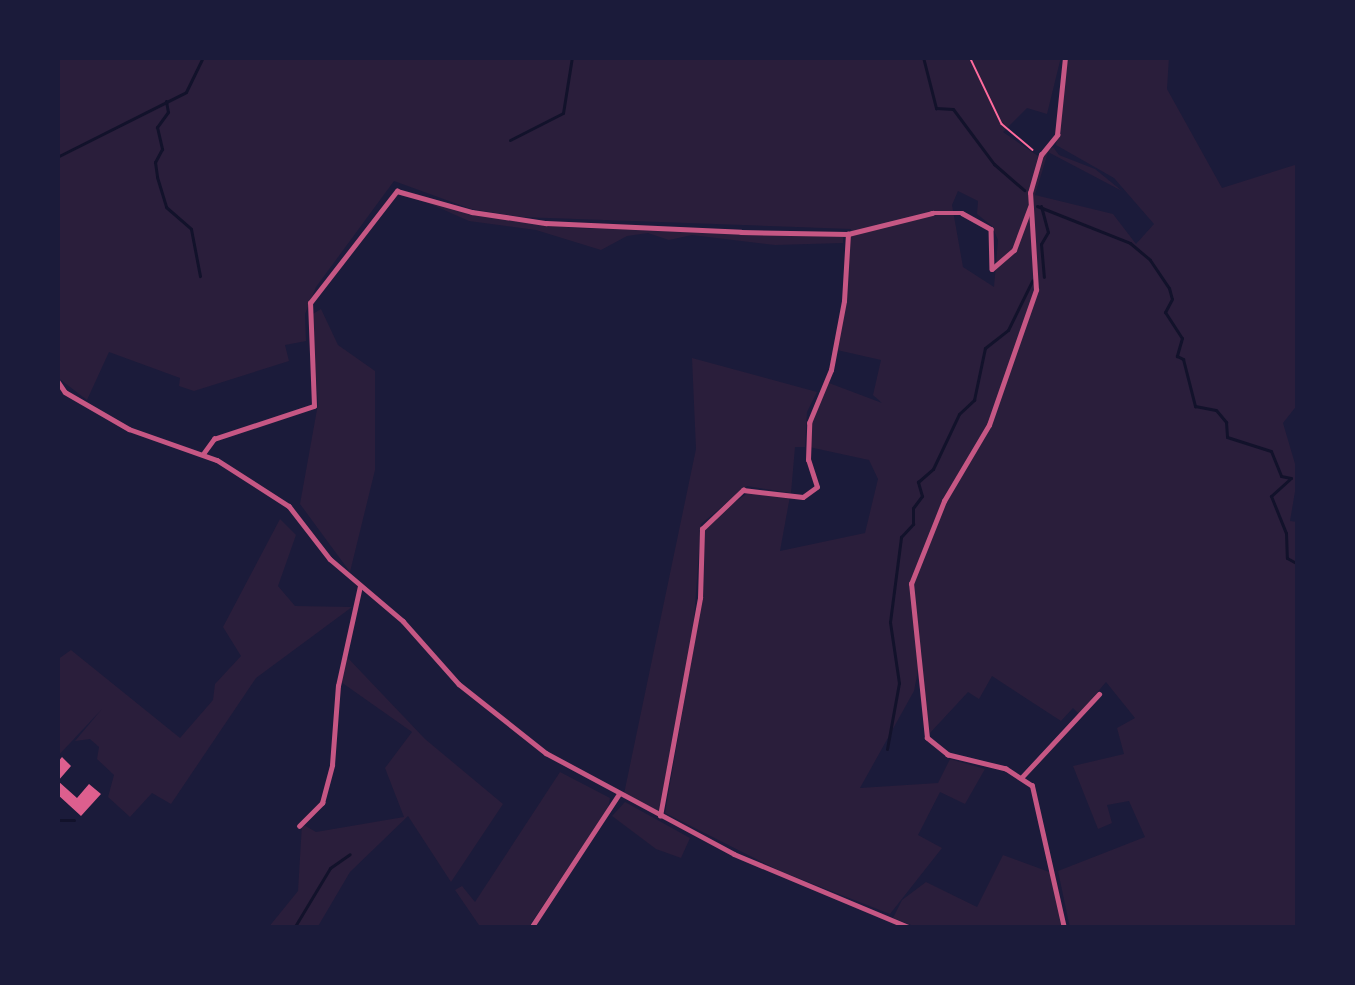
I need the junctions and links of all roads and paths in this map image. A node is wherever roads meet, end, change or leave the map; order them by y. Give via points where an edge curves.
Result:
1 (970, 57) edge
2 (1066, 57) edge
3 (1041, 155) junction
4 (1030, 207) junction
5 (848, 233) junction
6 (57, 380) edge
7 (64, 392) junction
8 (57, 398) edge
9 (203, 454) junction
10 (360, 586) junction
11 (1099, 694) dead end
12 (1021, 777) junction
13 (619, 794) junction
14 (660, 815) junction
15 (299, 826) dead end
16 (531, 928) edge
17 (911, 928) edge
18 (1064, 928) edge

1 - 3 path via 1002,124
2 - 3 street via 1057,135
3 - 4 street
4 - 5 street via 1014,250 992,269 991,229 962,213
4 - 12 street via 1036,290 988,425 944,501 911,584 927,738 948,755
5 - 9 street via 546,223 397,191 313,297 314,406 208,443
5 - 14 street via 831,370 809,422 815,492 751,488 702,529 700,598
6 - 7 street
7 - 8 street
7 - 9 street via 129,429
9 - 10 street via 282,501
10 - 13 street via 497,718
10 - 15 street via 338,686 332,765 322,803
11 - 12 street
12 - 18 street via 1032,786
13 - 14 street
13 - 16 street
14 - 17 street

